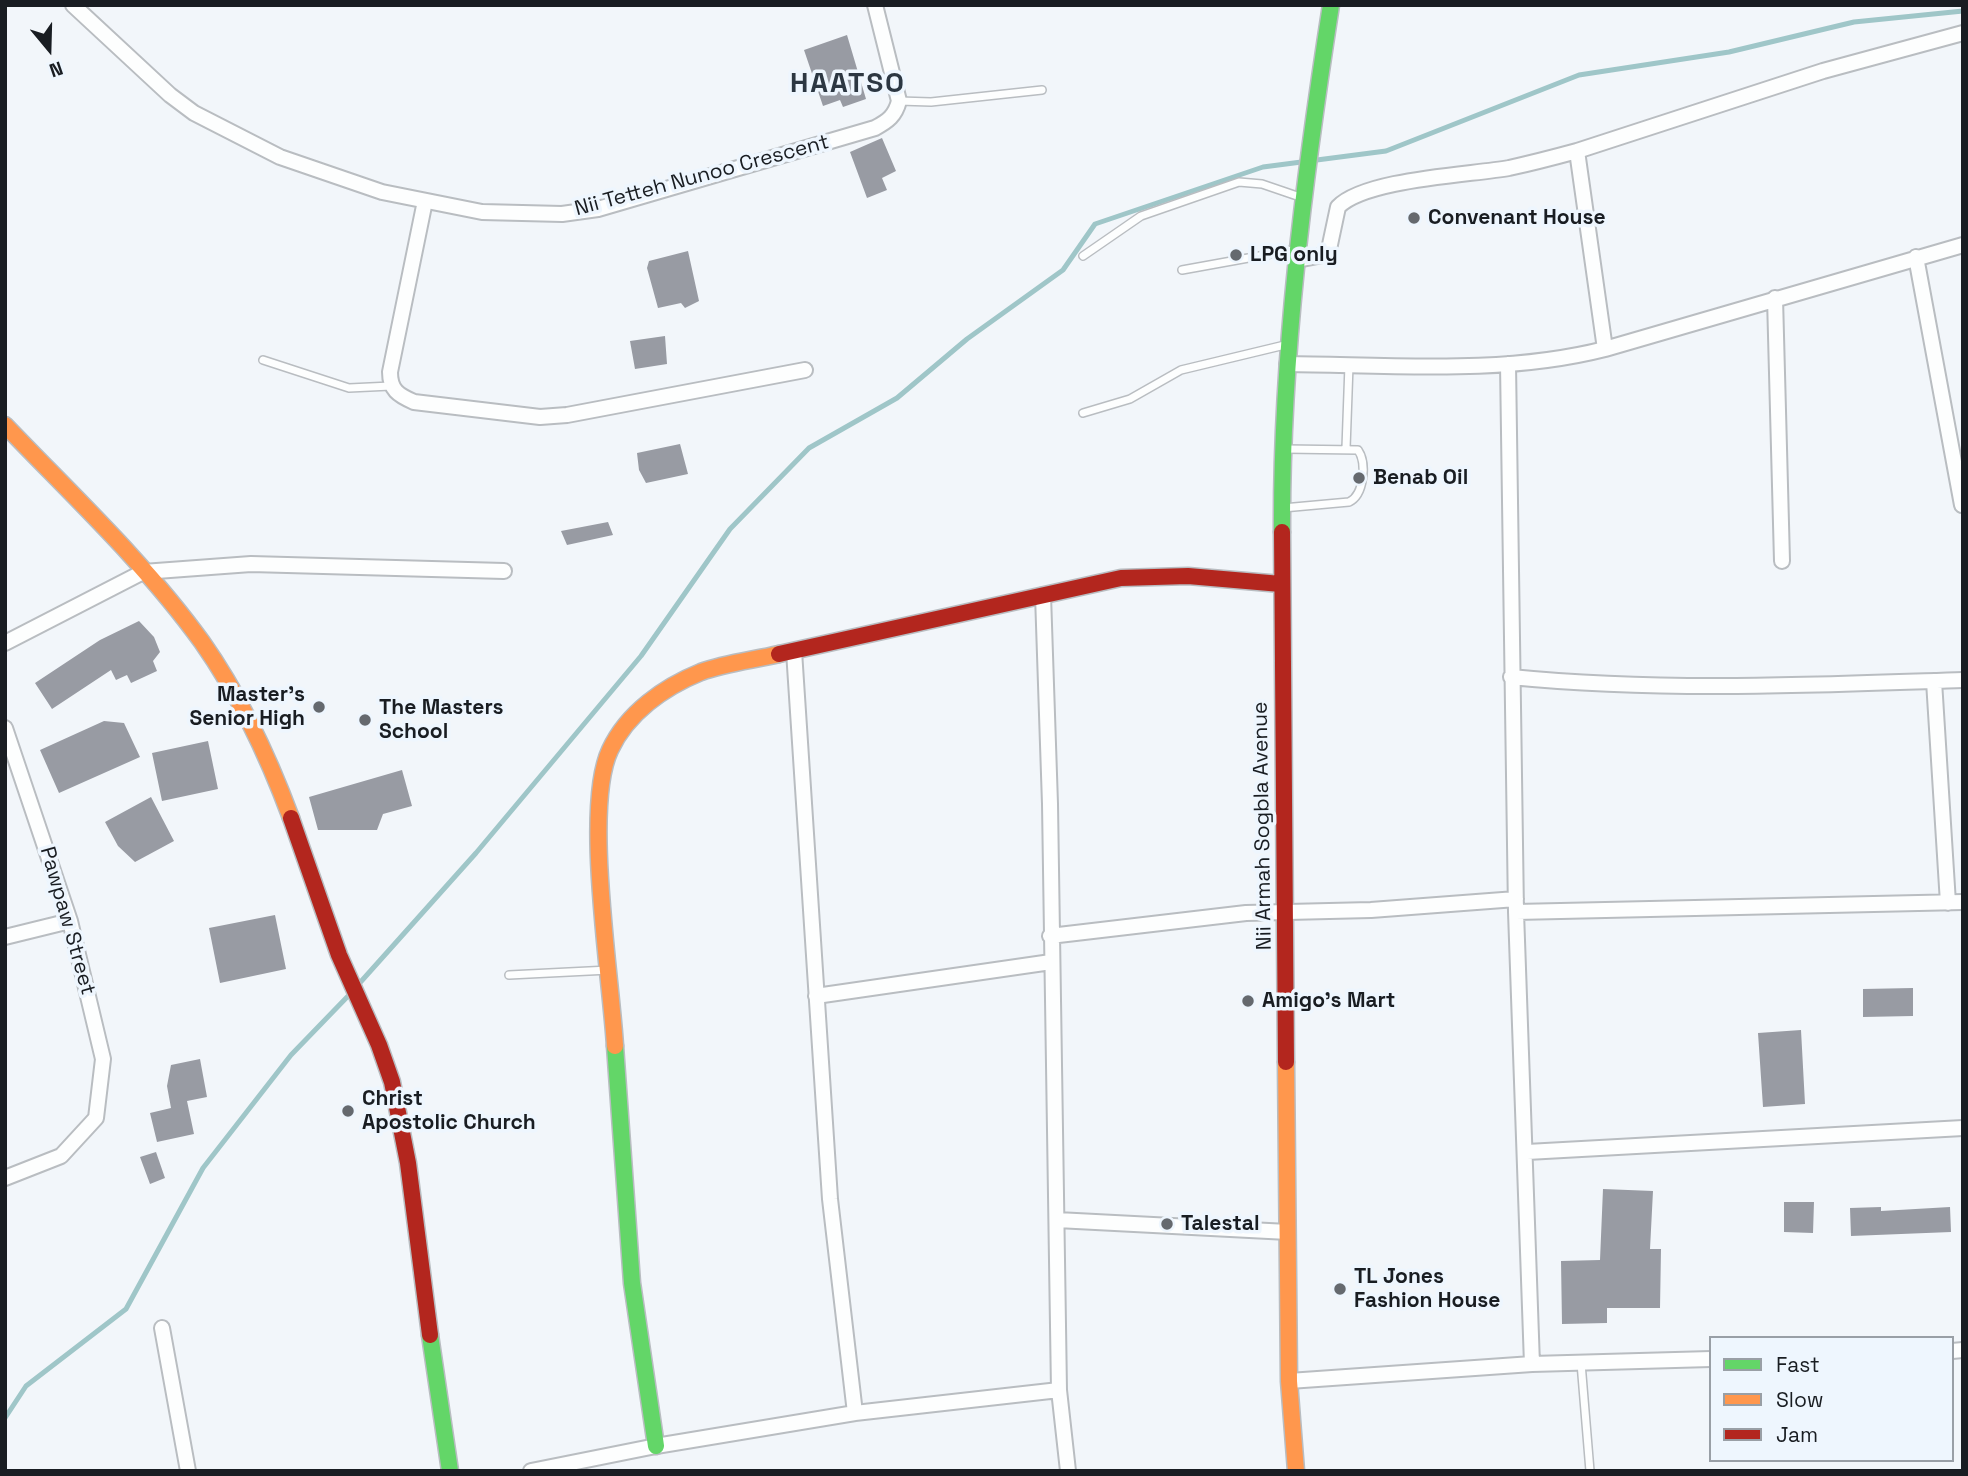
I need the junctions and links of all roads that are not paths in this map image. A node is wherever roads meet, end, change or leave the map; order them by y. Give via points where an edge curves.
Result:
1 (72, 5) edge
2 (875, 5) edge
3 (1331, 5) edge
4 (1963, 33) edge
5 (1042, 90) dead end
6 (899, 101) junction
7 (1577, 151) junction
8 (1304, 199) junction
9 (425, 201) junction
10 (1963, 245) edge
11 (1298, 254) junction
12 (1083, 256) dead end
13 (1916, 257) junction
14 (1182, 270) dead end
15 (1775, 298) junction
16 (1289, 344) junction
17 (1605, 349) junction
18 (262, 360) dead end
19 (1287, 364) junction
20 (1349, 364) junction
21 (1508, 364) junction
22 (805, 370) dead end
23 (391, 386) junction
24 (1083, 413) dead end
25 (5, 425) edge
26 (1346, 448) junction
27 (1285, 449) junction
28 (1962, 506) edge
29 (1283, 508) junction
30 (1782, 561) dead end
31 (503, 571) dead end
32 (143, 572) junction
33 (1281, 584) junction
34 (1043, 594) junction
35 (5, 643) edge
36 (794, 651) junction
37 (1511, 677) junction
38 (1963, 680) edge
39 (1934, 681) junction
40 (5, 728) edge
41 (1955, 902) edge
42 (1516, 906) junction
43 (1285, 913) junction
44 (70, 921) junction
45 (1051, 936) junction
46 (5, 937) edge
47 (1051, 962) junction
48 (610, 970) junction
49 (509, 975) dead end
50 (816, 996) junction
51 (1963, 1128) edge
52 (1527, 1152) junction
53 (5, 1178) edge
54 (1056, 1220) junction
55 (1288, 1232) junction
56 (162, 1328) dead end
57 (1709, 1359) edge
58 (1581, 1363) junction
59 (1532, 1364) junction
60 (1289, 1381) junction
61 (1059, 1390) junction
62 (855, 1413) junction
63 (656, 1446) junction
64 (188, 1471) edge
65 (450, 1471) edge
66 (531, 1471) edge
67 (1068, 1471) edge
68 (1296, 1471) edge
69 (1590, 1471) edge

1 - 9 street, Nii Tetteh Nunoo Crescent via 194,113 280,157 382,192
2 - 6 street
3 - 8 street, Nii Armah Sogbla Avenue
4 - 7 street via 1823,71
5 - 6 lane
6 - 9 street, Nii Tetteh Nunoo Crescent via 895,113 875,128 598,209 519,215
7 - 11 street via 1354,195 1338,207 1328,254
7 - 17 street
8 - 11 street, Nii Armah Sogbla Avenue
8 - 12 lane via 1262,184 1239,182 1141,216
9 - 23 street via 390,372
10 - 13 street
11 - 14 lane
11 - 16 street, Nii Armah Sogbla Avenue
13 - 15 street
13 - 28 street
15 - 17 street
15 - 30 street
16 - 19 street, Nii Armah Sogbla Avenue
16 - 24 lane via 1181,370 1130,399
17 - 21 street via 1551,361
18 - 23 lane via 349,388
19 - 20 street
19 - 27 street, Nii Armah Sogbla Avenue
20 - 21 street
20 - 26 lane
21 - 37 street
22 - 23 street via 540,417 414,402
25 - 32 street
26 - 27 lane
26 - 29 lane via 1361,453 1357,498
27 - 29 street, Nii Armah Sogbla Avenue
29 - 33 street, Nii Armah Sogbla Avenue
31 - 32 street via 251,564
32 - 35 street
32 - 65 street via 198,637 251,725 292,820 342,968 376,1036 391,1079 404,1139
33 - 34 street via 1188,576 1121,578
33 - 43 street, Nii Armah Sogbla Avenue
34 - 36 street
34 - 45 street
36 - 48 street via 704,671 673,684 625,726 608,752 600,780
36 - 50 street
37 - 39 street via 1699,687
37 - 42 street
38 - 39 street
39 - 41 street
40 - 44 street, Pawpaw Street
41 - 42 street
42 - 43 street
42 - 52 street
43 - 45 street via 1153,922
43 - 55 street, Nii Armah Sogbla Avenue
44 - 46 street
44 - 53 street, Pawpaw Street via 103,1059 96,1118 61,1156
45 - 47 street
47 - 50 street
47 - 54 street
48 - 49 lane
48 - 63 street via 632,1284
50 - 62 street via 830,1199
51 - 52 street
52 - 59 street
54 - 55 street
54 - 61 street
55 - 60 street, Nii Armah Sogbla Avenue
56 - 64 street
57 - 58 street
58 - 59 street
58 - 69 lane
59 - 60 street
60 - 68 street, Nii Armah Sogbla Avenue
61 - 62 street
61 - 67 street
62 - 63 street
63 - 66 street

